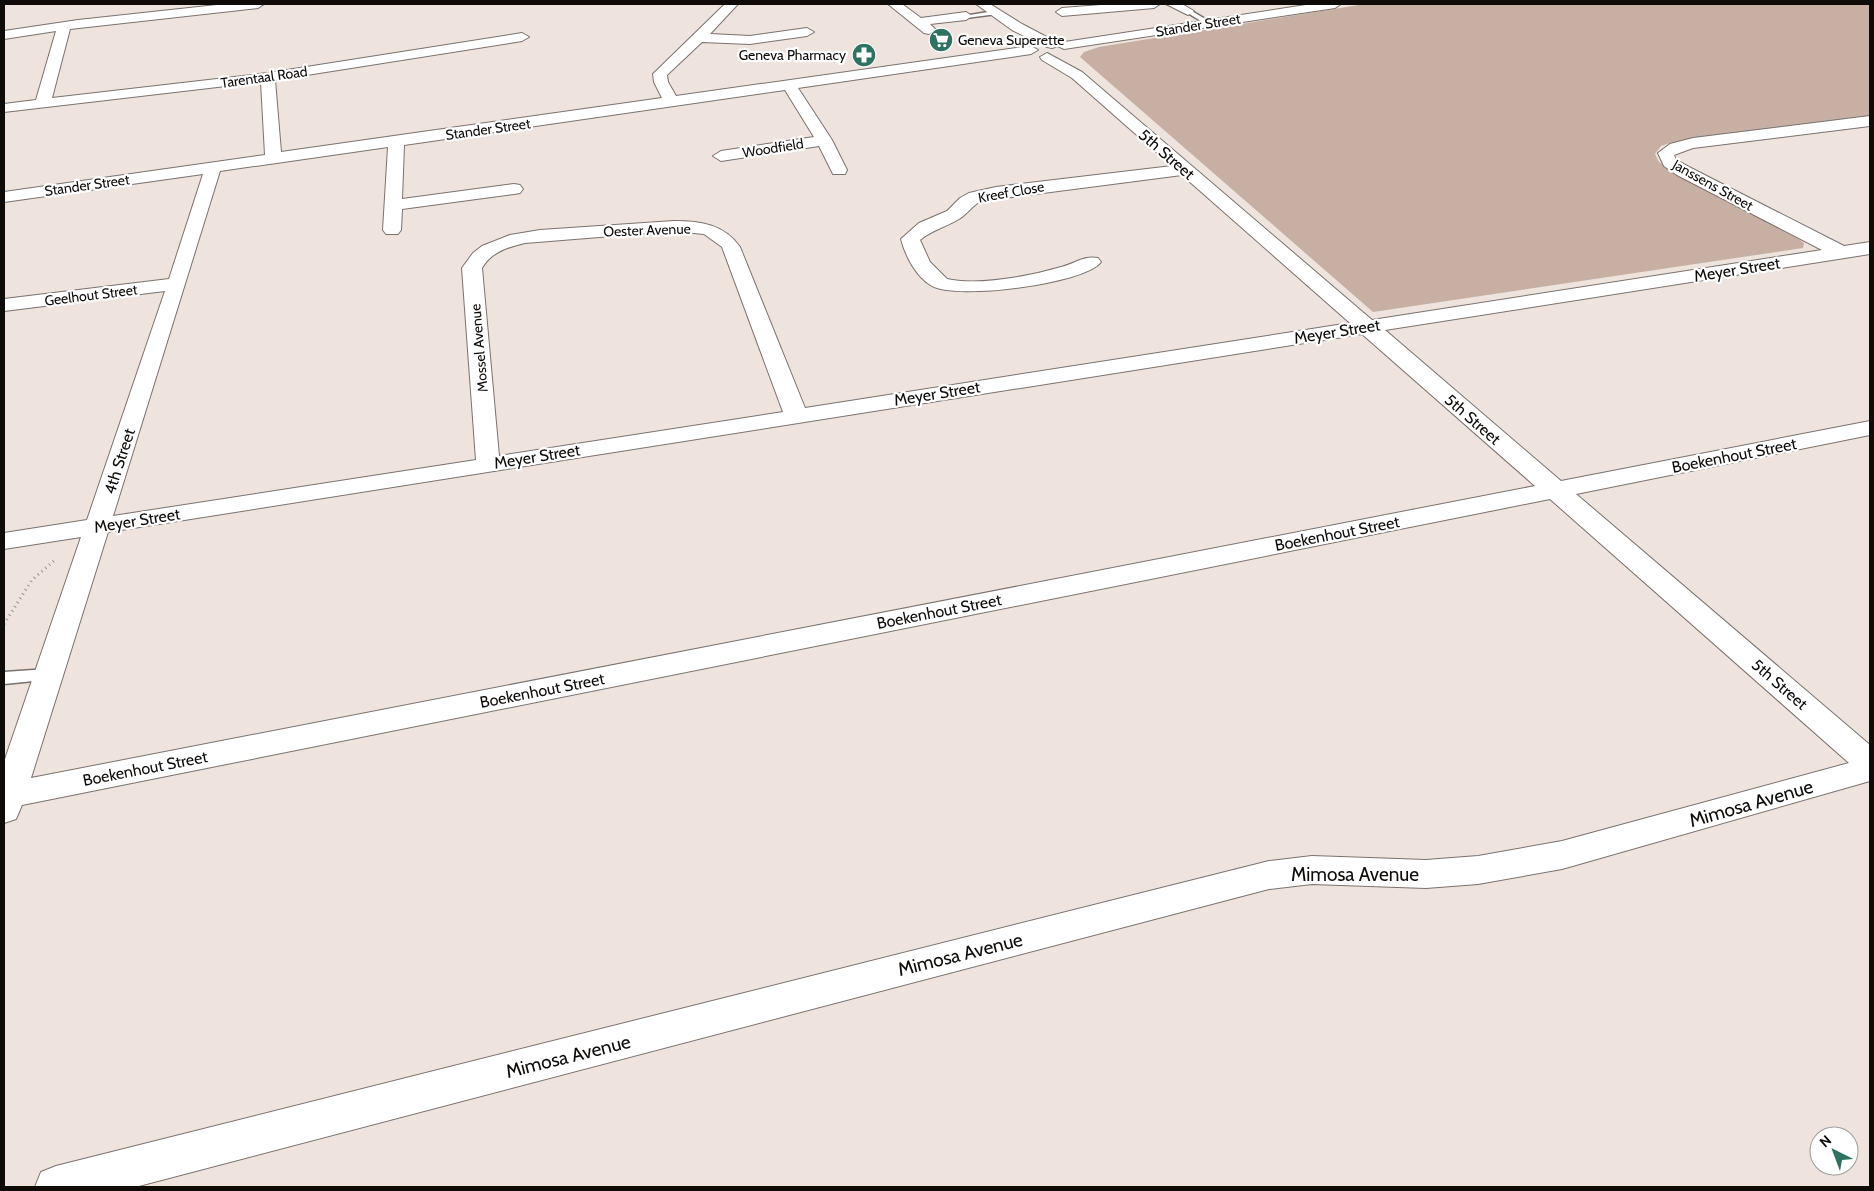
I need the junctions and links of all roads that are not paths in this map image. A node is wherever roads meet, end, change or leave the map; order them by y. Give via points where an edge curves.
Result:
1 (258, 4) edge
2 (732, 4) edge
3 (894, 4) edge
4 (982, 4) edge
5 (1154, 4) edge
6 (1172, 4) edge
7 (1335, 4) edge
8 (1188, 11) joint
9 (1062, 12) dead end
10 (995, 13) junction
11 (966, 16) joint
12 (1208, 23) junction
13 (64, 26) junction
14 (808, 32) dead end
15 (4, 35) edge
16 (522, 37) dead end
17 (700, 38) junction
18 (1050, 50) junction
19 (268, 77) junction
20 (790, 86) junction
21 (43, 103) junction
22 (672, 103) junction
23 (4, 108) edge
24 (1870, 121) edge
25 (824, 140) junction
26 (396, 142) junction
27 (721, 156) dead end
28 (273, 159) junction
29 (213, 167) junction
30 (839, 170) dead end
31 (1185, 170) junction
32 (514, 189) dead end
33 (4, 197) edge
34 (394, 205) junction
35 (392, 230) dead end
36 (497, 245) joint
37 (1870, 248) edge
38 (1843, 253) junction
39 (1091, 262) dead end
40 (177, 284) junction
41 (4, 305) edge
42 (1366, 326) junction
43 (796, 415) junction
44 (1870, 428) edge
45 (488, 463) junction
46 (1556, 490) junction
47 (97, 526) junction
48 (4, 540) edge
49 (48, 675) junction
50 (4, 678) edge
51 (1870, 763) edge
52 (1870, 769) edge
53 (6, 803) edge
54 (56, 1187) edge

1 - 13 street
2 - 17 street
3 - 11 street via 924,26
4 - 10 street
5 - 9 street
6 - 8 street
7 - 12 street, Stander Street
8 - 12 lane
10 - 11 lane
10 - 18 street
12 - 18 street, Stander Street
13 - 15 street
13 - 21 street
14 - 17 street via 750,40
16 - 19 street, Tarentaal Road
17 - 22 street via 660,74
18 - 20 street, Stander Street
18 - 31 street, 5th Street
19 - 21 street, Tarentaal Road
19 - 28 street
20 - 22 street, Stander Street
20 - 25 street
21 - 23 street, Tarentaal Road
22 - 26 street, Stander Street
24 - 38 street, Janssens Street via 1693,144 1666,152 1670,163 1683,171
25 - 27 street, Woodfield
25 - 30 street
26 - 28 street, Stander Street
26 - 34 street
28 - 29 street, Stander Street
29 - 33 street, Stander Street
29 - 40 street, 4th Street
31 - 39 street, Kreef Close via 975,197 953,215 925,227 910,239 911,247 932,277 954,286 1039,278 1068,272
31 - 42 street, 5th Street
32 - 34 street
34 - 35 street
36 - 43 street, Oester Avenue via 528,237 668,227 706,229 717,234 731,247
36 - 45 street, Mossel Avenue via 477,258 472,268
37 - 38 street, Meyer Street
38 - 42 street, Meyer Street
40 - 41 street, Geelhout Street
40 - 47 street, 4th Street
42 - 43 street, Meyer Street
42 - 46 street, 5th Street
43 - 45 street, Meyer Street
44 - 46 street, Boekenhout Street
45 - 47 street, Meyer Street
46 - 51 street, 5th Street
46 - 53 street, Boekenhout Street
47 - 48 street, Meyer Street
47 - 49 street, 4th Street
49 - 50 lane
49 - 53 street, 4th Street
52 - 54 street, Mimosa Avenue via 1562,855 1488,869 1426,874 1312,870 1269,875

